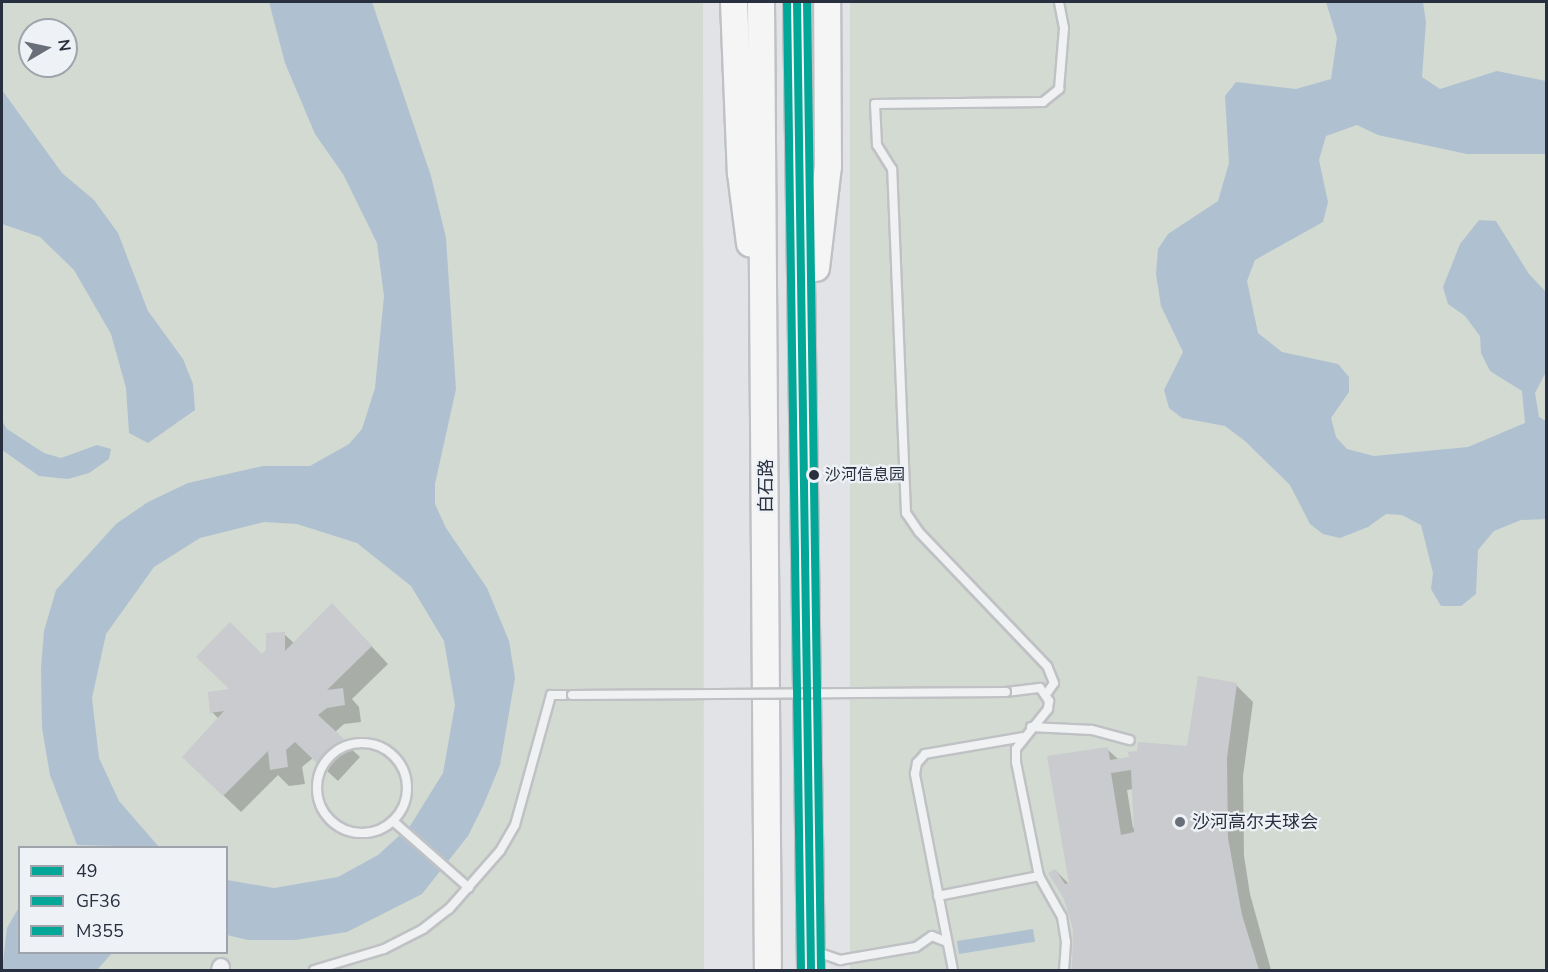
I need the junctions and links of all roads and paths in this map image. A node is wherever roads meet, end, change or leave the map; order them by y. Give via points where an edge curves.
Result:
1 (734, 2) edge
2 (761, 2) edge
3 (797, 2) edge
4 (827, 2) edge
5 (1059, 2) edge
6 (804, 364) junction
7 (765, 365) junction
8 (1047, 693) junction
9 (1032, 728) junction
10 (1023, 737) junction
11 (1130, 740) dead end
12 (393, 821) junction
13 (1039, 876) junction
14 (469, 888) junction
15 (938, 896) junction
16 (947, 942) junction
17 (811, 960) edge
18 (952, 967) edge
19 (314, 970) edge
20 (768, 970) edge
21 (944, 970) edge
22 (1064, 970) edge

1 - 7 main road via 741,173
2 - 7 main road, 白石路
3 - 6 main road
4 - 6 main road via 828,166
5 - 8 lane via 1064,28 1059,89 1043,102 875,104 877,145 892,169 906,513 919,532 1047,666 1054,682
6 - 17 main road
7 - 20 main road, 白石路
8 - 9 lane via 1048,709
8 - 14 lane, bridge via 1040,688 1006,692 551,695 515,825 500,851
9 - 10 lane
9 - 11 lane via 1092,730
10 - 13 lane via 1016,749 1016,762
10 - 15 lane via 925,754 917,763 915,774
12 - 12 lane via 407,795 407,780 394,756 369,743 348,746 331,756 317,785 326,815 351,832 367,834
12 - 14 lane
13 - 15 lane
13 - 22 lane via 1062,917 1066,942
14 - 19 lane via 423,929 384,949
15 - 16 lane
16 - 17 lane via 932,936 916,947 840,960
16 - 18 lane
18 - 21 lane

